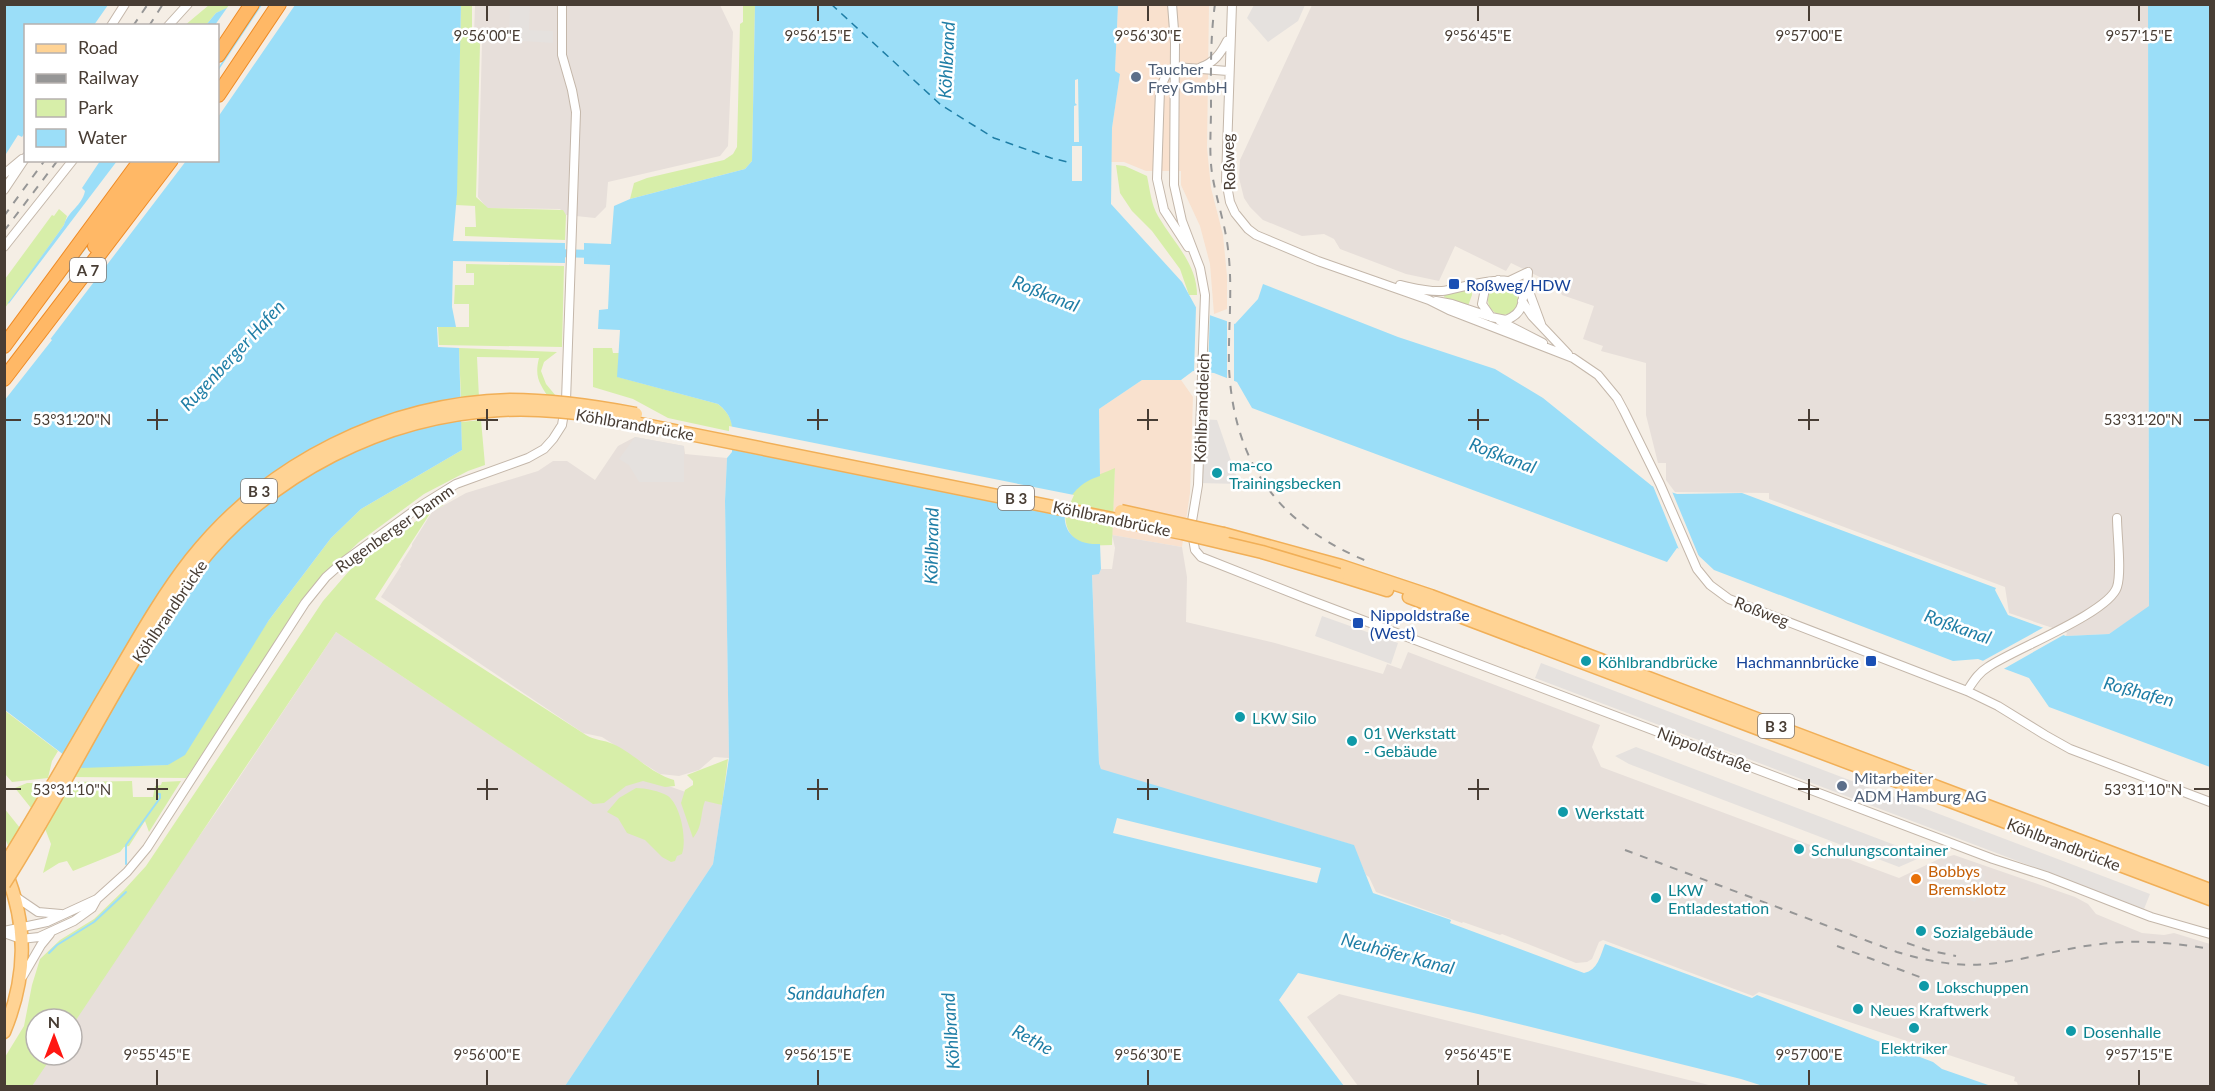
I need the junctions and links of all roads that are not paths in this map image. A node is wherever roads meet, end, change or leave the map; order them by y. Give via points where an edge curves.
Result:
1 (125, 4) edge
2 (188, 4) edge
3 (252, 4) edge
4 (268, 4) edge
5 (279, 4) edge
6 (562, 4) edge
7 (1172, 4) edge
8 (1232, 4) edge
9 (112, 24) edge
10 (170, 24) edge
11 (1229, 37) junction
12 (219, 54) edge
13 (1175, 67) junction
14 (1199, 68) junction
15 (1228, 71) junction
16 (219, 78) edge
17 (219, 94) edge
18 (24, 158) edge
19 (24, 159) edge
20 (71, 162) edge
21 (140, 162) edge
22 (156, 162) edge
23 (169, 162) edge
24 (4, 174) edge
25 (4, 190) edge
26 (4, 247) edge
27 (1196, 258) junction
28 (1498, 280) junction
29 (1509, 281) junction
30 (1380, 282) junction
31 (1527, 286) junction
32 (1429, 300) junction
33 (1522, 300) junction
34 (1495, 319) junction
35 (1543, 329) junction
36 (4, 346) edge
37 (1554, 351) junction
38 (1573, 358) junction
39 (4, 365) edge
40 (4, 379) edge
41 (2117, 518) dead end
42 (1201, 557) joint
43 (1967, 691) junction
44 (2211, 802) edge
45 (4, 867) edge
46 (4, 884) edge
47 (2211, 890) edge
48 (16, 897) junction
49 (97, 899) junction
50 (2211, 899) edge
51 (62, 914) junction
52 (4, 932) edge
53 (21, 933) junction
54 (51, 933) junction
55 (2211, 934) edge
56 (20, 981) junction
57 (4, 1032) edge

1 - 9 street
2 - 10 street
3 - 12 highway
4 - 16 highway
5 - 17 highway
6 - 49 street, Rugenberger Damm via 562,55 576,112 565,413 561,425 543,449 456,484 326,578 305,603 147,848
7 - 13 street, Köhlbranddeich
8 - 11 street, Roßweg
11 - 14 street via 1218,57
11 - 15 street, Roßweg
13 - 14 street
13 - 27 street, Köhlbranddeich via 1174,185
13 - 27 street, Köhlbranddeich via 1160,89 1157,179 1164,210
14 - 15 street
15 - 30 street, Roßweg via 1226,180 1230,202 1240,220 1256,235 1274,244
18 - 24 street
19 - 25 street
20 - 26 street
21 - 36 highway, A 7
22 - 39 highway, A 7
23 - 40 highway, A 7
27 - 42 street, Köhlbranddeich via 1204,281 1205,307 1198,485 1191,527 1195,550
28 - 29 street, Roßweg
28 - 30 street, Roßweg via 1438,291
28 - 34 street via 1486,287 1482,298 1485,311
29 - 31 street, Roßweg via 1528,272
29 - 33 street, Roßweg via 1519,289
30 - 32 street, Roßweg
31 - 33 street
31 - 35 street, Roßweg
32 - 34 street, Roßweg
32 - 37 street, Roßweg
33 - 34 street via 1514,317
33 - 35 street, Roßweg
34 - 37 street, Roßweg
35 - 38 street, Roßweg
37 - 38 street, Roßweg
38 - 43 street, Roßweg via 1598,375 1617,398 1702,577 1729,599
41 - 43 street via 2116,589 2107,601 1988,667
42 - 55 street, Nippoldstraße via 1993,859 2151,917
43 - 44 street, Roßweg via 2070,749
45 - 47 main road, Köhlbrandbrücke / B 3, bridge via 165,596 197,551 236,511 303,460 368,429 436,409 525,400 611,409 1184,524 1302,555 1441,600
45 - 48 main road, B 3
46 - 50 main road, Köhlbrandbrücke / B 3, bridge via 156,625 200,563 241,519 304,471 370,438 452,415 529,409 600,416 669,429 1136,523 1300,563 1437,608
48 - 51 street via 32,910
48 - 53 main road, B 3
49 - 51 street, Rugenberger Damm
49 - 54 street, Rugenberger Damm via 83,916
51 - 53 street, Rugenberger Damm
52 - 53 street
53 - 54 street, Rugenberger Damm
53 - 56 main road, B 3
54 - 56 street
56 - 57 main road, B 3

